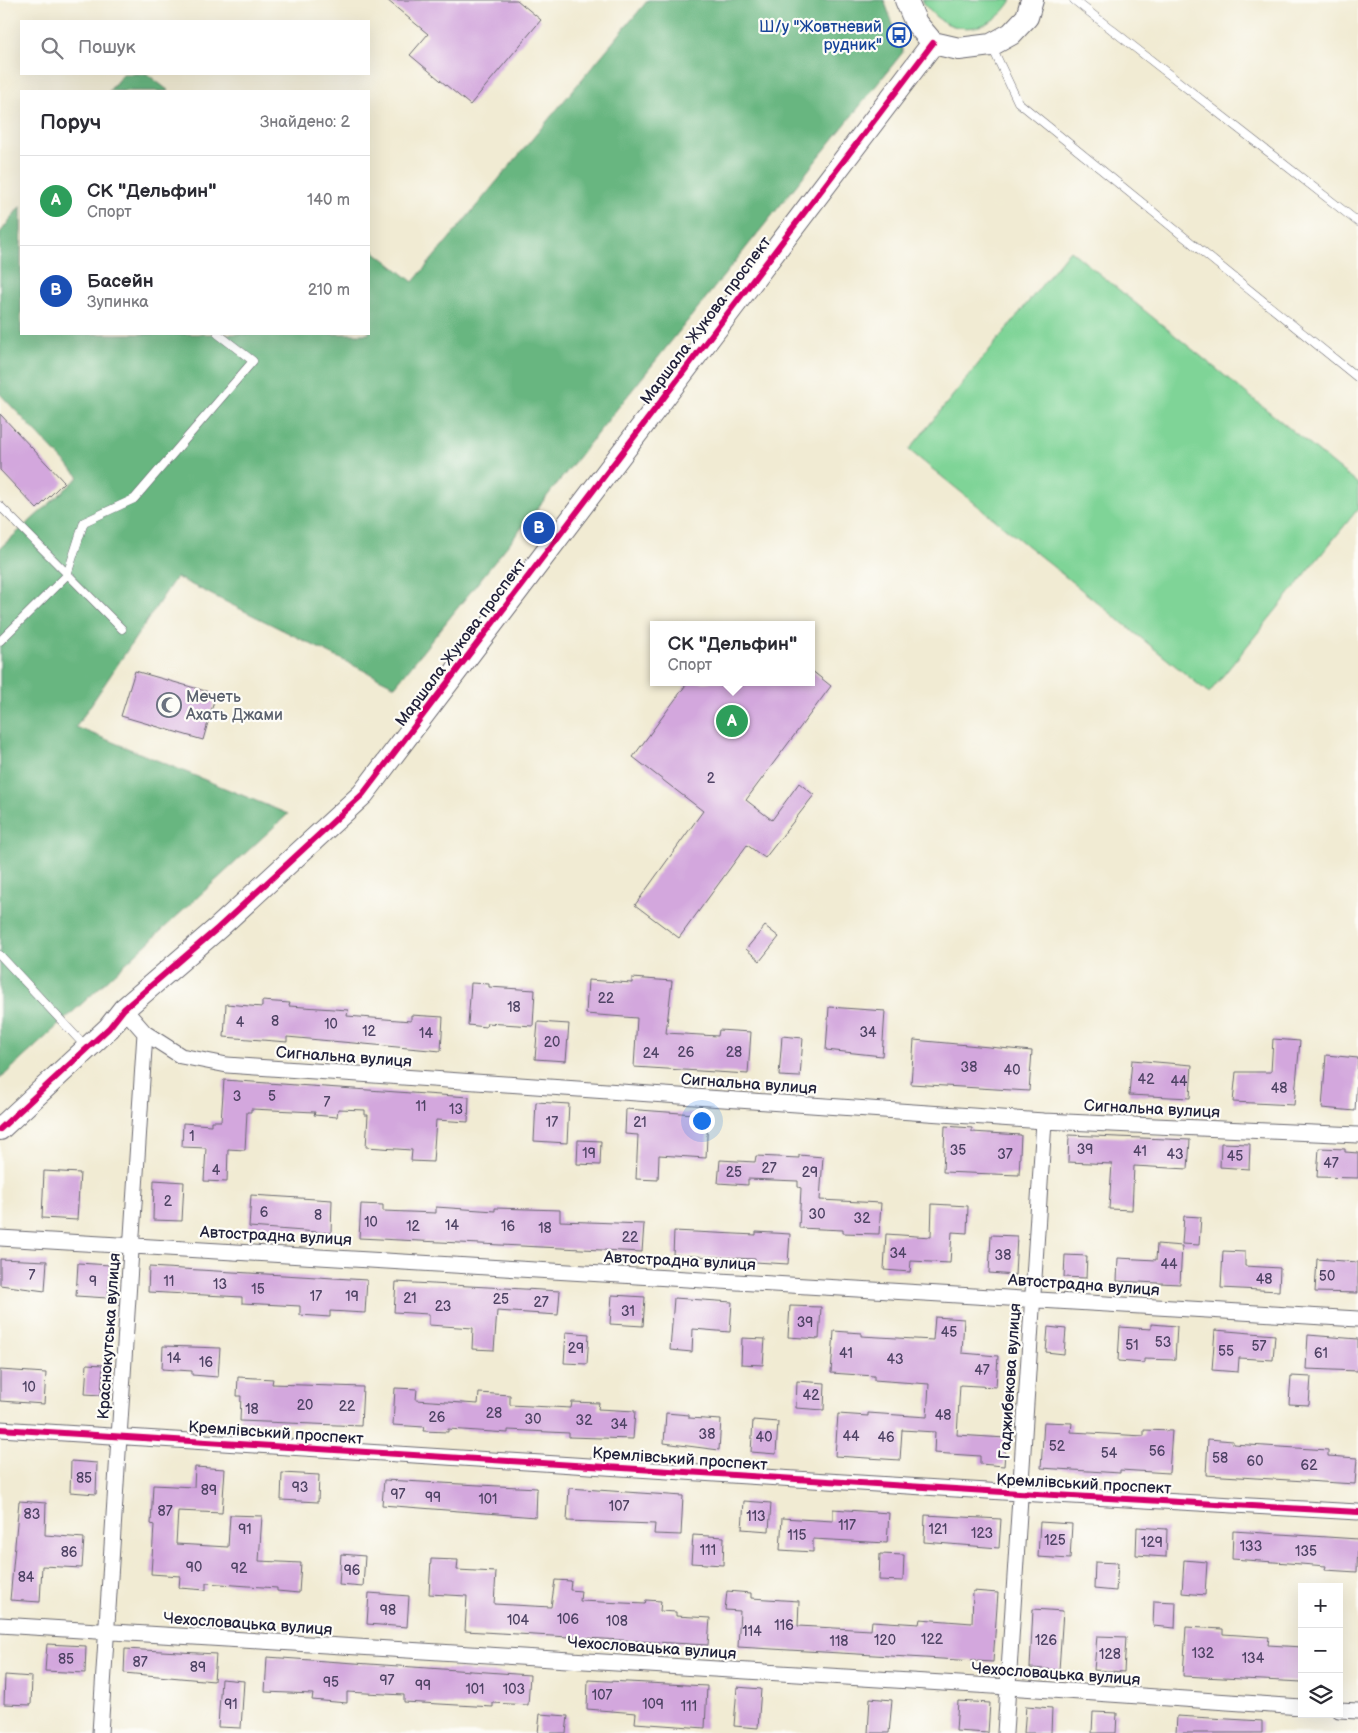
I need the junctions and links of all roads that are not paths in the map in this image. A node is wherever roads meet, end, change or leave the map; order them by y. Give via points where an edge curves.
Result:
1 (906, 0) edge
2 (1032, 0) edge
3 (1074, 0) edge
4 (933, 43) junction
5 (991, 45) junction
6 (1358, 222) edge
7 (219, 335) edge
8 (1358, 378) edge
9 (0, 506) edge
10 (67, 575) junction
11 (122, 629) dead end
12 (0, 641) edge
13 (0, 955) edge
14 (124, 1009) junction
15 (145, 1033) junction
16 (87, 1049) junction
17 (1044, 1121) junction
18 (0, 1129) edge
19 (1358, 1136) edge
20 (0, 1238) edge
21 (131, 1244) junction
22 (1033, 1299) junction
23 (1358, 1319) edge
24 (0, 1429) edge
25 (119, 1436) junction
26 (1019, 1493) junction
27 (1358, 1512) edge
28 (0, 1626) edge
29 (107, 1632) junction
30 (1008, 1687) junction
31 (1298, 1708) edge
32 (1343, 1710) edge
33 (1358, 1712) edge
34 (100, 1733) edge
35 (1006, 1733) edge

1 - 4 street via 916,23
2 - 5 street via 1027,17 1011,34
3 - 6 lane
4 - 5 street via 959,49
4 - 14 street, Маршала Жукова проспект via 362,794 218,928
5 - 8 lane via 1018,102
7 - 10 lane via 253,361 134,499 84,522
9 - 10 lane
10 - 11 lane
10 - 12 lane
13 - 16 lane
14 - 15 street
14 - 16 street, Маршала Жукова проспект
15 - 17 street, Сигнальна вулиця via 181,1056 227,1065
15 - 21 street, Краснокутська вулиця
16 - 18 street, Маршала Жукова проспект
17 - 19 street, Сигнальна вулиця
17 - 22 street, Гаджибекова вулиця
20 - 21 street, Автострадна вулиця
21 - 22 street, Автострадна вулиця
21 - 25 street, Краснокутська вулиця
22 - 23 street, Автострадна вулиця
22 - 26 street, Гаджибекова вулиця
24 - 25 street, Кремлівський проспект
25 - 26 street, Кремлівський проспект
25 - 29 street, Краснокутська вулиця
26 - 27 street, Кремлівський проспект
26 - 30 street, Гаджибекова вулиця
28 - 29 street, Чехословацька вулиця
29 - 30 street, Чехословацька вулиця
29 - 34 street, Краснокутська вулиця
30 - 31 street, Чехословацька вулиця
30 - 35 street, Гаджибекова вулиця
32 - 33 street

